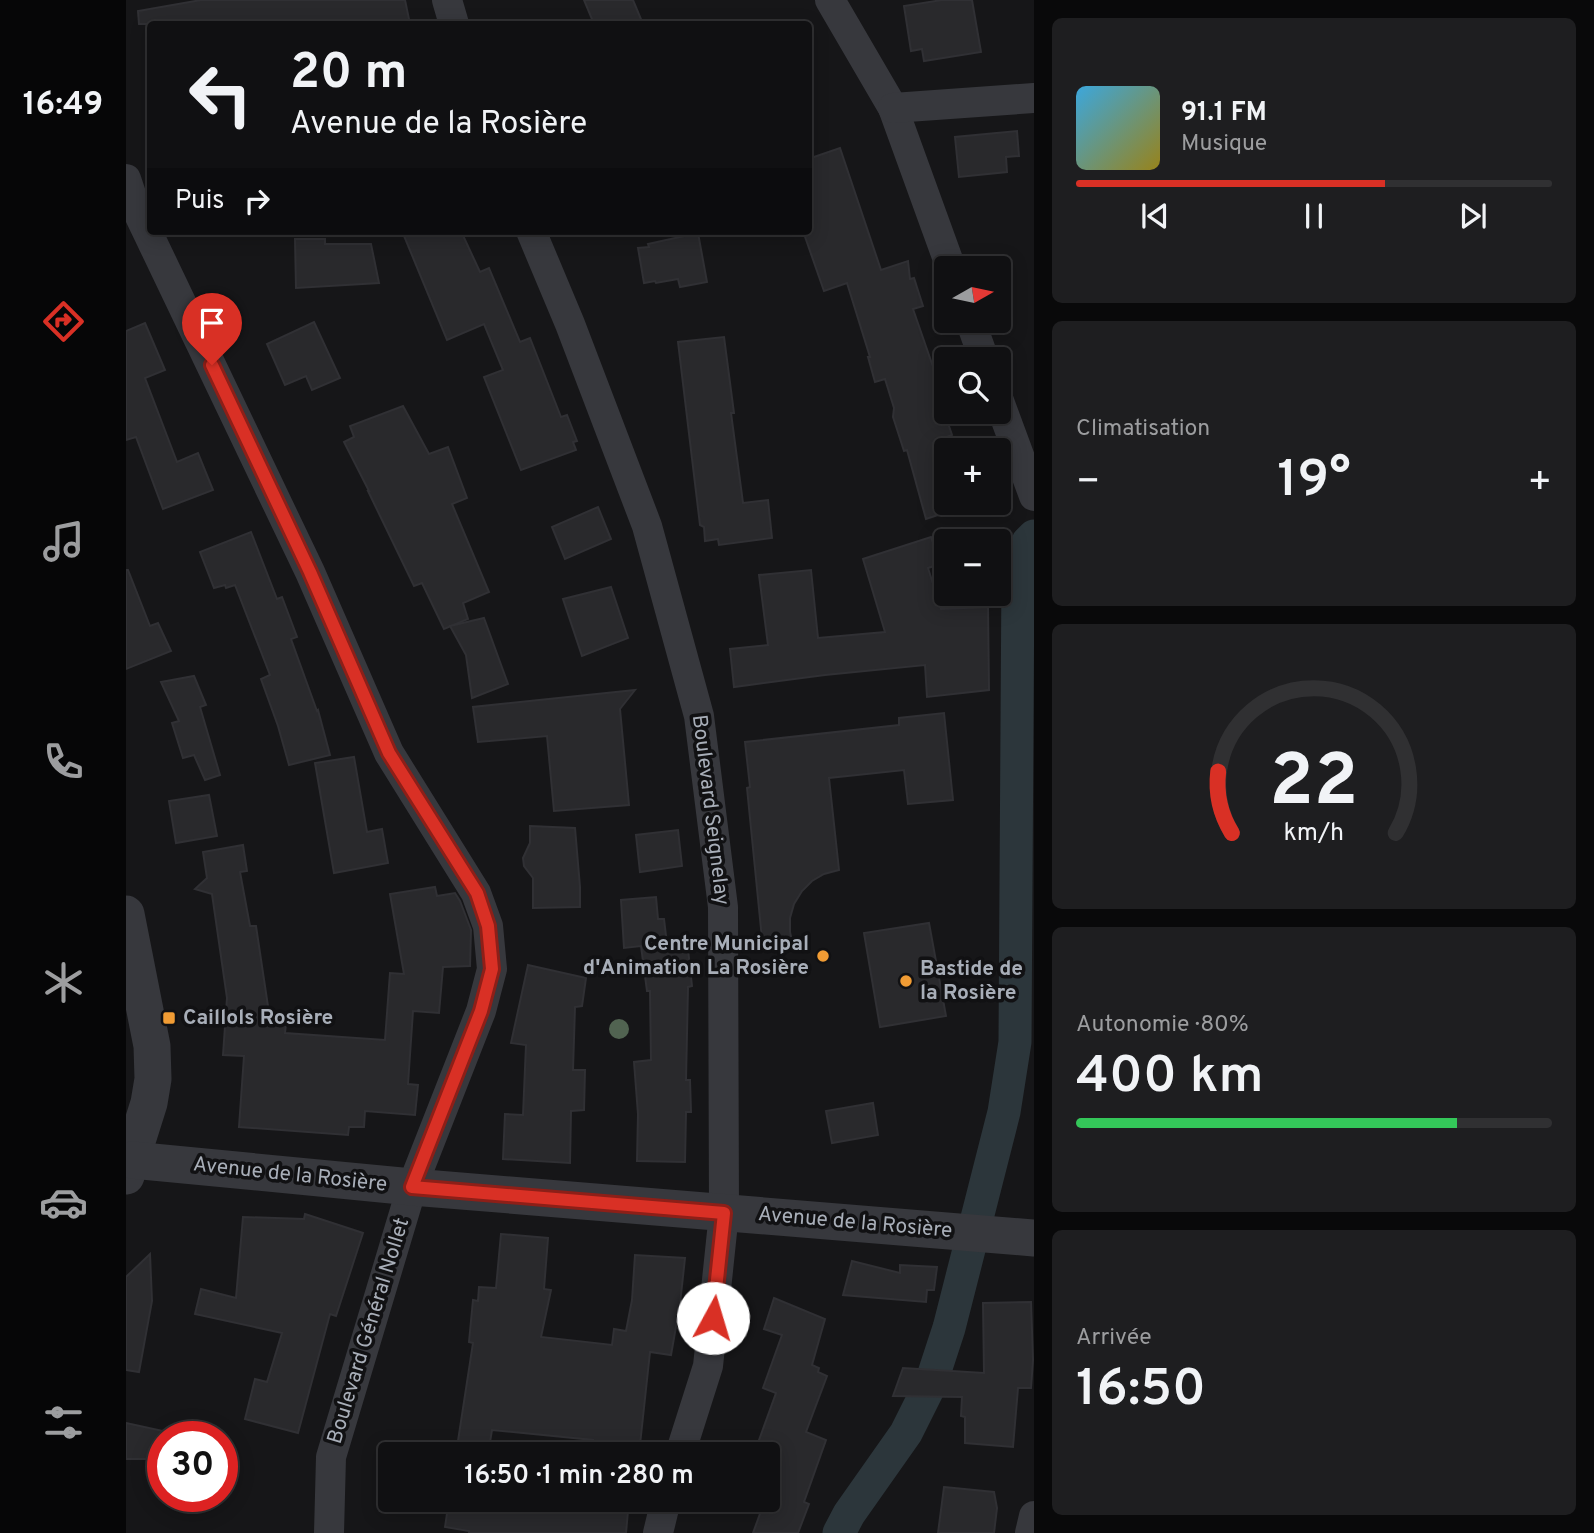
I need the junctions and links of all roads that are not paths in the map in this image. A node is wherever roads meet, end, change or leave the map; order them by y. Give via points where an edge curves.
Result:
1 (447, 0) edge
2 (830, 0) edge
3 (453, 21) edge
4 (1034, 98) edge
5 (892, 108) junction
6 (126, 178) edge
7 (147, 231) edge
8 (149, 235) edge
9 (533, 235) edge
10 (947, 256) edge
11 (1007, 424) edge
12 (1034, 496) edge
13 (126, 914) edge
14 (129, 1168) edge
15 (412, 1187) junction
16 (724, 1213) junction
17 (1034, 1238) edge
18 (684, 1442) edge
19 (662, 1512) edge
20 (1034, 1516) edge
21 (329, 1533) edge
22 (657, 1533) edge
23 (1030, 1533) edge

1 - 3 street
2 - 5 street
4 - 5 street
5 - 10 street
6 - 7 street, Boulevard Général Nollet
8 - 15 street, Boulevard Général Nollet via 310,572 389,753 477,893 488,926 492,969 481,1011
9 - 16 street, Boulevard Seignelay via 647,526 699,716 723,907
11 - 12 street
13 - 14 street via 152,1046 153,1079
14 - 15 street, Avenue de la Rosière
15 - 16 street, Avenue de la Rosière
15 - 21 street, Boulevard Général Nollet via 331,1457
16 - 17 street, Avenue de la Rosière
16 - 18 street, Boulevard Seignelay via 708,1366
19 - 22 street
20 - 23 street

